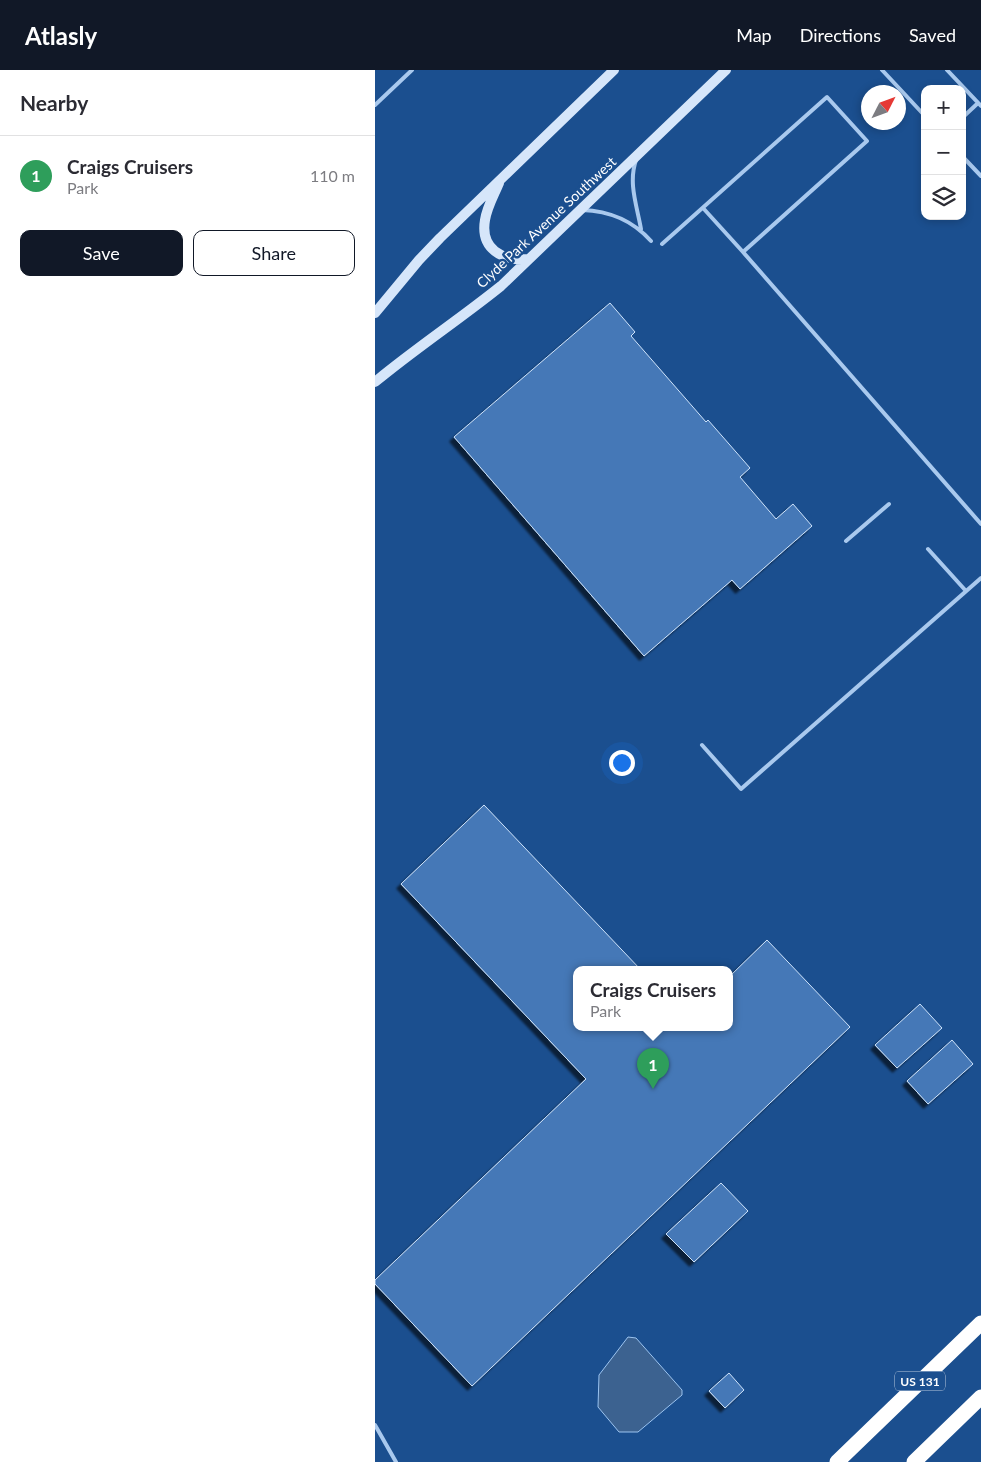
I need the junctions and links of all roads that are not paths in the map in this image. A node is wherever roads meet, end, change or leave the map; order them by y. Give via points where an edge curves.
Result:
1 (412, 70) edge
2 (614, 70) edge
3 (726, 70) edge
4 (881, 70) edge
5 (947, 70) edge
6 (980, 104) edge
7 (375, 105) edge
8 (921, 112) edge
9 (966, 115) edge
10 (639, 152) junction
11 (966, 160) edge
12 (981, 176) edge
13 (501, 178) junction
14 (703, 208) junction
15 (580, 210) junction
16 (641, 229) junction
17 (651, 241) dead end
18 (662, 244) dead end
19 (743, 252) junction
20 (528, 259) junction
21 (375, 313) edge
22 (375, 382) edge
23 (889, 504) dead end
24 (981, 524) edge
25 (846, 541) dead end
26 (928, 549) dead end
27 (981, 578) edge
28 (966, 591) junction
29 (702, 745) dead end
30 (981, 1323) edge
31 (981, 1397) edge
32 (375, 1425) edge
33 (860, 1440) junction
34 (396, 1462) edge
35 (832, 1462) edge
36 (837, 1462) edge
37 (914, 1462) edge

1 - 7 lane
2 - 13 main road
3 - 10 main road, Clyde Park Avenue Southwest
4 - 8 lane
5 - 6 lane
6 - 9 lane
10 - 15 main road, Clyde Park Avenue Southwest
10 - 16 lane via 632,186
11 - 12 lane
13 - 20 main road via 486,214 485,234 489,246 498,254 505,258
13 - 21 main road via 419,260
14 - 18 lane
14 - 19 lane
14 - 19 lane via 827,97 867,141
15 - 16 lane via 609,214
15 - 20 main road, Clyde Park Avenue Southwest
16 - 17 lane
19 - 24 lane
20 - 22 main road, Clyde Park Avenue Southwest via 501,286
23 - 25 lane
26 - 28 lane
27 - 28 lane
28 - 29 lane via 741,789
30 - 33 highway, US 131
31 - 37 highway
32 - 34 lane
33 - 35 highway
33 - 36 highway, US 131

